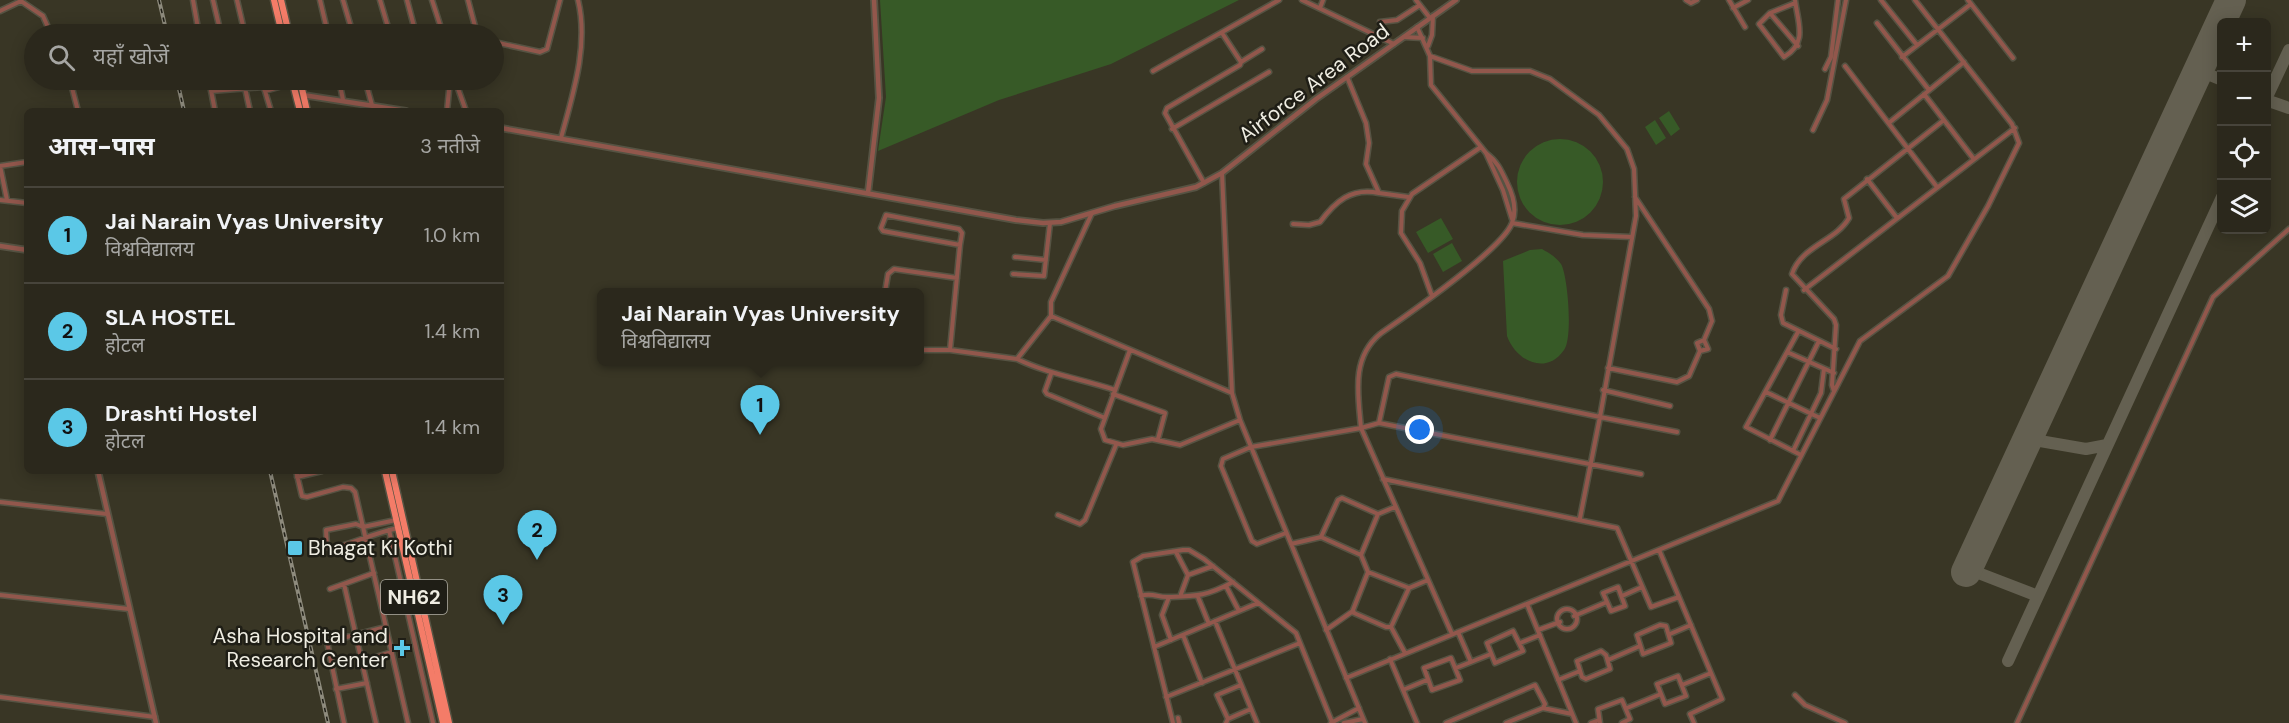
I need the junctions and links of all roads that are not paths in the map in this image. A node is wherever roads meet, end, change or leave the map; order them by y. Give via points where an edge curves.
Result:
1 (193, 0) edge
2 (213, 0) edge
3 (237, 0) edge
4 (274, 0) edge
5 (281, 0) edge
6 (320, 0) edge
7 (343, 0) edge
8 (380, 0) edge
9 (407, 0) edge
10 (432, 0) edge
11 (468, 0) edge
12 (560, 0) edge
13 (578, 0) edge
14 (874, 0) edge
15 (1279, 0) edge
16 (1302, 0) edge
17 (1323, 0) edge
18 (1416, 0) edge
19 (1456, 0) edge
20 (1686, 0) edge
21 (1697, 0) edge
22 (1729, 0) edge
23 (1748, 0) edge
24 (1838, 0) edge
25 (1846, 0) edge
26 (1881, 0) edge
27 (1915, 0) edge
28 (1795, 2) edge
29 (1969, 2) edge
30 (1420, 4) junction
31 (1320, 8) junction
32 (1734, 8) junction
33 (0, 11) edge
34 (1770, 13) junction
35 (1432, 17) junction
36 (1380, 22) dead end
37 (1877, 23) dead end
38 (47, 24) edge
39 (197, 24) edge
40 (219, 24) edge
41 (243, 24) edge
42 (280, 24) edge
43 (287, 24) edge
44 (326, 24) edge
45 (351, 24) edge
46 (387, 24) edge
47 (413, 24) edge
48 (440, 24) edge
49 (474, 24) edge
50 (1417, 27) junction
51 (1745, 27) dead end
52 (1938, 29) junction
53 (1222, 33) junction
54 (1403, 37) junction
55 (1423, 38) junction
56 (504, 44) edge
57 (1394, 44) junction
58 (1917, 45) junction
59 (1427, 46) junction
60 (1798, 46) junction
61 (1262, 49) dead end
62 (1430, 56) junction
63 (1902, 57) junction
64 (2013, 58) dead end
65 (1241, 62) junction
66 (1964, 62) junction
67 (1845, 66) dead end
68 (1826, 69) dead end
69 (1153, 71) dead end
70 (1269, 72) dead end
71 (1347, 77) junction
72 (73, 90) edge
73 (220, 90) edge
74 (245, 90) edge
75 (269, 90) edge
76 (296, 90) edge
77 (300, 90) edge
78 (342, 90) edge
79 (368, 90) edge
80 (449, 90) edge
81 (459, 90) edge
82 (1929, 90) junction
83 (211, 91) joint
84 (266, 91) joint
85 (1924, 94) junction
86 (303, 95) junction
87 (344, 100) junction
88 (372, 105) junction
89 (77, 108) edge
90 (214, 108) edge
91 (249, 108) edge
92 (270, 108) edge
93 (300, 108) edge
94 (306, 108) edge
95 (389, 108) edge
96 (447, 108) edge
97 (465, 108) edge
98 (1944, 120) junction
99 (1890, 122) junction
100 (504, 128) edge
101 (2015, 128) junction
102 (1173, 129) junction
103 (1813, 130) dead end
104 (561, 138) junction
105 (1481, 147) junction
106 (1908, 147) junction
107 (1973, 158) junction
108 (24, 162) edge
109 (0, 166) edge
110 (1222, 173) junction
111 (1867, 178) junction
112 (1204, 183) junction
113 (1938, 187) junction
114 (868, 193) junction
115 (1379, 193) junction
116 (1408, 197) junction
117 (1635, 197) junction
118 (0, 200) edge
119 (7, 200) junction
120 (24, 203) edge
121 (1092, 213) junction
122 (1898, 218) junction
123 (1512, 221) junction
124 (1050, 223) junction
125 (1293, 224) dead end
126 (2289, 229) edge
127 (1632, 237) junction
128 (960, 245) junction
129 (0, 246) edge
130 (24, 250) edge
131 (1015, 257) dead end
132 (1046, 260) junction
133 (1013, 274) dead end
134 (957, 278) junction
135 (886, 288) edge
136 (1785, 290) dead end
137 (1804, 290) junction
138 (1432, 296) junction
139 (1051, 316) junction
140 (1798, 332) junction
141 (1819, 341) junction
142 (1836, 349) junction
143 (924, 350) edge
144 (950, 350) junction
145 (1130, 350) junction
146 (1787, 352) junction
147 (1017, 359) junction
148 (1809, 363) junction
149 (1608, 368) junction
150 (1824, 369) junction
151 (1833, 373) junction
152 (1051, 374) junction
153 (1603, 390) junction
154 (1834, 391) junction
155 (1114, 392) junction
156 (1766, 392) junction
157 (1232, 393) junction
158 (1790, 402) junction
159 (1670, 406) dead end
160 (1812, 414) junction
161 (1600, 417) junction
162 (1104, 418) junction
163 (1820, 418) junction
164 (1240, 420) junction
165 (1378, 423) junction
166 (1361, 428) junction
167 (1677, 432) dead end
168 (1158, 439) junction
169 (1770, 440) junction
170 (1116, 445) junction
171 (1251, 447) junction
172 (1793, 451) junction
173 (1802, 455) junction
174 (1591, 465) junction
175 (99, 474) edge
176 (296, 474) edge
177 (310, 474) edge
178 (386, 474) edge
179 (392, 474) edge
180 (1641, 474) dead end
181 (297, 477) junction
182 (1383, 479) junction
183 (0, 502) edge
184 (1395, 507) junction
185 (107, 513) junction
186 (1378, 514) junction
187 (1058, 515) dead end
188 (1580, 518) junction
189 (399, 519) junction
190 (363, 527) junction
191 (401, 527) junction
192 (389, 530) junction
193 (1286, 533) junction
194 (1322, 537) junction
195 (365, 538) junction
196 (1291, 544) junction
197 (1659, 550) junction
198 (1176, 552) junction
199 (1362, 555) junction
200 (1630, 561) junction
201 (1213, 566) junction
202 (1368, 572) junction
203 (374, 573) junction
204 (1188, 575) junction
205 (1428, 580) junction
206 (1233, 582) junction
207 (344, 584) junction
208 (1227, 586) junction
209 (1642, 587) junction
210 (1409, 588) junction
211 (330, 589) dead end
212 (1181, 594) junction
213 (0, 595) edge
214 (1141, 596) junction
215 (1622, 596) junction
216 (1169, 597) junction
217 (1198, 597) junction
218 (1679, 597) junction
219 (1607, 602) junction
220 (1258, 603) junction
221 (1527, 604) junction
222 (129, 609) junction
223 (1239, 611) junction
224 (1353, 611) junction
225 (1574, 616) junction
226 (1215, 621) junction
227 (1560, 621) junction
228 (1209, 624) junction
229 (1691, 625) junction
230 (386, 627) junction
231 (1391, 627) junction
232 (1326, 630) junction
233 (1458, 632) junction
234 (1539, 633) junction
235 (356, 634) junction
236 (1452, 634) junction
237 (1670, 634) junction
238 (1183, 635) junction
239 (1171, 640) junction
240 (1300, 642) junction
241 (1520, 643) junction
242 (1640, 646) junction
243 (1154, 647) junction
244 (392, 651) junction
245 (1405, 653) junction
246 (1491, 654) junction
247 (1390, 659) junction
248 (1608, 660) junction
249 (362, 661) junction
250 (1471, 662) junction
251 (1456, 668) junction
252 (1234, 669) junction
253 (1580, 672) junction
254 (1711, 673) junction
255 (1346, 678) junction
256 (1427, 680) junction
257 (1558, 680) junction
258 (1202, 682) junction
259 (367, 683) junction
260 (1241, 685) junction
261 (1682, 685) junction
262 (336, 689) junction
263 (1403, 690) junction
264 (1661, 694) junction
265 (1795, 695) dead end
266 (0, 697) edge
267 (1166, 697) junction
268 (1359, 708) junction
269 (1544, 708) junction
270 (1627, 708) junction
271 (1251, 709) junction
272 (1572, 714) junction
273 (155, 717) junction
274 (1227, 721) edge
275 (1364, 721) edge
276 (1600, 721) edge
277 (1351, 722) edge
278 (156, 723) edge
279 (344, 723) edge
280 (376, 723) edge
281 (408, 723) edge
282 (433, 723) edge
283 (443, 723) edge
284 (449, 723) edge
285 (1173, 723) edge
286 (1257, 723) edge
287 (1331, 723) edge
288 (1344, 723) edge
289 (1417, 723) edge
290 (1446, 723) edge
291 (1506, 723) edge
292 (1576, 723) edge
293 (1591, 723) edge
294 (1622, 723) edge
295 (1694, 723) edge
296 (1845, 723) edge
297 (2017, 723) edge

1 - 39 street
2 - 40 street
3 - 41 street
4 - 42 highway
5 - 43 highway
6 - 44 street
7 - 45 street
8 - 46 street
9 - 47 street
10 - 48 street
11 - 49 street
12 - 56 street via 547,50
13 - 104 street via 580,50
14 - 114 street via 879,98
15 - 53 street
16 - 31 street
17 - 31 street
18 - 30 street
19 - 35 street, Airforce Area Road
20 - 21 street
22 - 32 street
23 - 32 street
24 - 68 street via 1833,50
25 - 103 street via 1827,100
26 - 58 street
27 - 52 street
28 - 34 street
28 - 60 street via 1800,24
29 - 52 street
29 - 64 street
30 - 35 street
30 - 36 street via 1397,20
31 - 57 street
32 - 51 street
33 - 38 street via 21,1 43,16
34 - 60 street
34 - 60 street via 1760,26 1782,56
35 - 50 street, Airforce Area Road
35 - 59 street via 1432,35
37 - 63 street
50 - 54 street, Airforce Area Road
50 - 55 street
52 - 58 street
52 - 66 street
53 - 65 street
53 - 69 street
54 - 55 street
54 - 57 street, Airforce Area Road
55 - 59 street
57 - 71 street, Airforce Area Road
58 - 63 street
59 - 62 street
61 - 65 street
62 - 105 street via 1431,85
62 - 117 street via 1472,71 1530,71 1550,79 1599,115 1627,149 1634,169
63 - 82 street
65 - 102 street via 1238,68 1167,108 1166,118
66 - 82 street
66 - 101 street
67 - 99 street
70 - 102 street
71 - 110 street, Airforce Area Road
71 - 115 street via 1366,123 1366,164
72 - 89 street
73 - 83 street
74 - 91 street
75 - 84 street
76 - 93 highway
77 - 86 highway
78 - 87 street
79 - 88 street
80 - 96 street
81 - 97 street
82 - 85 street
83 - 90 street
84 - 92 street
85 - 98 street
85 - 99 street
86 - 87 street
86 - 94 highway
87 - 88 street
88 - 95 street
98 - 106 street
98 - 107 street
99 - 106 street
100 - 104 street
101 - 107 street
101 - 154 street via 2019,143 2014,157 1948,276 1860,341
102 - 112 street
104 - 114 street
105 - 116 street
105 - 123 street via 1497,163 1509,188 1514,206
106 - 111 street
106 - 113 street
107 - 113 street
108 - 109 street
109 - 119 street
110 - 112 street, Airforce Area Road
110 - 157 street
111 - 122 street
111 - 137 street via 1844,199 1849,218 1845,225 1809,251 1793,270
112 - 121 street, Airforce Area Road
113 - 122 street
114 - 124 street
115 - 116 street
115 - 125 street via 1346,196 1331,206 1320,222
116 - 138 street via 1402,211 1401,233 1420,263
117 - 127 street
117 - 149 street via 1712,321 1704,340 1708,346 1700,351 1689,376 1677,382
118 - 119 street
119 - 120 street
121 - 124 street, Airforce Area Road
121 - 139 street via 1051,302
122 - 137 street
123 - 127 street via 1583,235
123 - 138 street via 1497,242
124 - 132 street
126 - 297 street via 2213,297
127 - 149 street
128 - 128 street via 883,231 884,217 959,229
128 - 134 street
129 - 130 street
131 - 132 street
132 - 133 street via 1042,277
134 - 135 street via 894,269 888,274
134 - 144 street
136 - 140 street via 1781,320
137 - 142 street via 1834,319
138 - 166 street via 1367,348 1359,372
139 - 145 street
139 - 147 street
140 - 141 street
140 - 146 street
141 - 142 street
141 - 148 street
142 - 151 street
143 - 144 street
144 - 147 street
145 - 155 street
145 - 157 street
146 - 148 street
146 - 156 street
147 - 152 street
148 - 150 street
148 - 158 street
149 - 153 street
150 - 151 street
150 - 160 street via 1821,393
151 - 154 street
152 - 155 street
152 - 162 street via 1047,394
153 - 159 street
153 - 161 street
154 - 163 street
155 - 162 street
155 - 168 street via 1165,414
156 - 158 street
156 - 169 street via 1746,427
157 - 164 street
158 - 160 street
158 - 169 street
160 - 163 street
160 - 172 street
161 - 165 street via 1396,374 1389,377
161 - 167 street
161 - 174 street
162 - 170 street via 1102,436
163 - 173 street
164 - 168 street via 1180,445
164 - 171 street
165 - 166 street
165 - 174 street
166 - 171 street
166 - 182 street
168 - 170 street
169 - 172 street
170 - 187 street via 1084,520 1080,524
171 - 193 street
171 - 193 street via 1223,459 1221,466 1232,495 1252,541 1257,544
172 - 173 street
173 - 197 street via 1778,501
174 - 180 street
174 - 188 street
175 - 185 street
176 - 181 street
177 - 181 street
178 - 189 highway, NH62
179 - 189 highway, NH62
181 - 190 street via 302,496 351,488
182 - 184 street
182 - 188 street
183 - 185 street
184 - 186 street
184 - 205 street
185 - 222 street
186 - 194 street via 1342,498
186 - 199 street
188 - 200 street via 1617,528
189 - 190 street
189 - 191 highway, NH62
190 - 195 street
190 - 195 street via 356,524 326,530 327,548
191 - 192 street
191 - 283 highway, NH62
191 - 284 highway, NH62
192 - 195 street
192 - 282 street
193 - 196 street
194 - 196 street
194 - 199 street
195 - 203 street
196 - 232 street
197 - 200 street
197 - 218 street
198 - 201 street via 1189,550
198 - 204 street
198 - 214 street via 1143,556 1133,562
199 - 202 street
200 - 209 street
200 - 221 street
201 - 204 street
201 - 206 street
202 - 210 street
202 - 224 street
203 - 207 street
203 - 230 street
204 - 212 street
205 - 210 street
205 - 236 street
206 - 208 street
206 - 220 street
207 - 211 street
207 - 235 street
208 - 217 street
208 - 223 street
209 - 215 street
209 - 218 street via 1651,607
210 - 231 street
212 - 216 street
212 - 217 street
213 - 222 street
214 - 216 street via 1150,593
214 - 243 street
215 - 219 street via 1618,587 1603,593
215 - 219 street via 1626,606 1611,612
216 - 239 street via 1162,615
217 - 228 street
218 - 229 street
219 - 225 street
220 - 223 street
220 - 240 street via 1291,629
221 - 233 street
221 - 234 street
222 - 273 street
223 - 226 street
224 - 231 street
224 - 232 street
225 - 227 street via 1568,607 1558,612
225 - 227 street via 1577,625 1565,630
226 - 228 street
226 - 252 street
227 - 234 street
228 - 238 street
229 - 237 street
229 - 254 street
230 - 235 street
230 - 244 street
231 - 245 street
232 - 255 street
233 - 236 street
233 - 250 street
234 - 241 street
234 - 257 street
235 - 249 street
235 - 262 street via 327,642
236 - 245 street
237 - 242 street via 1668,645 1648,654 1643,654
237 - 242 street via 1664,624 1639,634
238 - 239 street
238 - 258 street
239 - 243 street
240 - 252 street
240 - 287 street
241 - 246 street via 1522,653 1497,663
241 - 246 street via 1514,631 1488,641
242 - 248 street
243 - 267 street
244 - 249 street
244 - 281 street
245 - 247 street
246 - 250 street
247 - 255 street
247 - 263 street
248 - 253 street via 1609,670 1586,679
248 - 253 street via 1601,651 1578,659
249 - 259 street
250 - 251 street
251 - 256 street via 1451,658 1425,667
251 - 256 street via 1460,677 1457,682 1432,690
252 - 258 street
252 - 260 street
253 - 257 street
254 - 261 street
254 - 295 street via 1722,699 1690,714
255 - 268 street
256 - 263 street
257 - 272 street
258 - 267 street
259 - 262 street
259 - 280 street
260 - 271 street
260 - 274 street via 1217,695
261 - 264 street via 1678,676 1657,684
261 - 264 street via 1686,696 1665,704
262 - 279 street
263 - 289 street
264 - 270 street
265 - 296 street via 1805,705
266 - 273 street
267 - 285 street
268 - 275 street
268 - 287 street
269 - 272 street
269 - 290 street via 1535,685
269 - 291 street
270 - 276 street via 1622,700 1599,708
270 - 294 street via 1630,719
271 - 274 street
271 - 286 street
272 - 292 street
273 - 278 street
275 - 277 street
276 - 293 street
277 - 288 street

